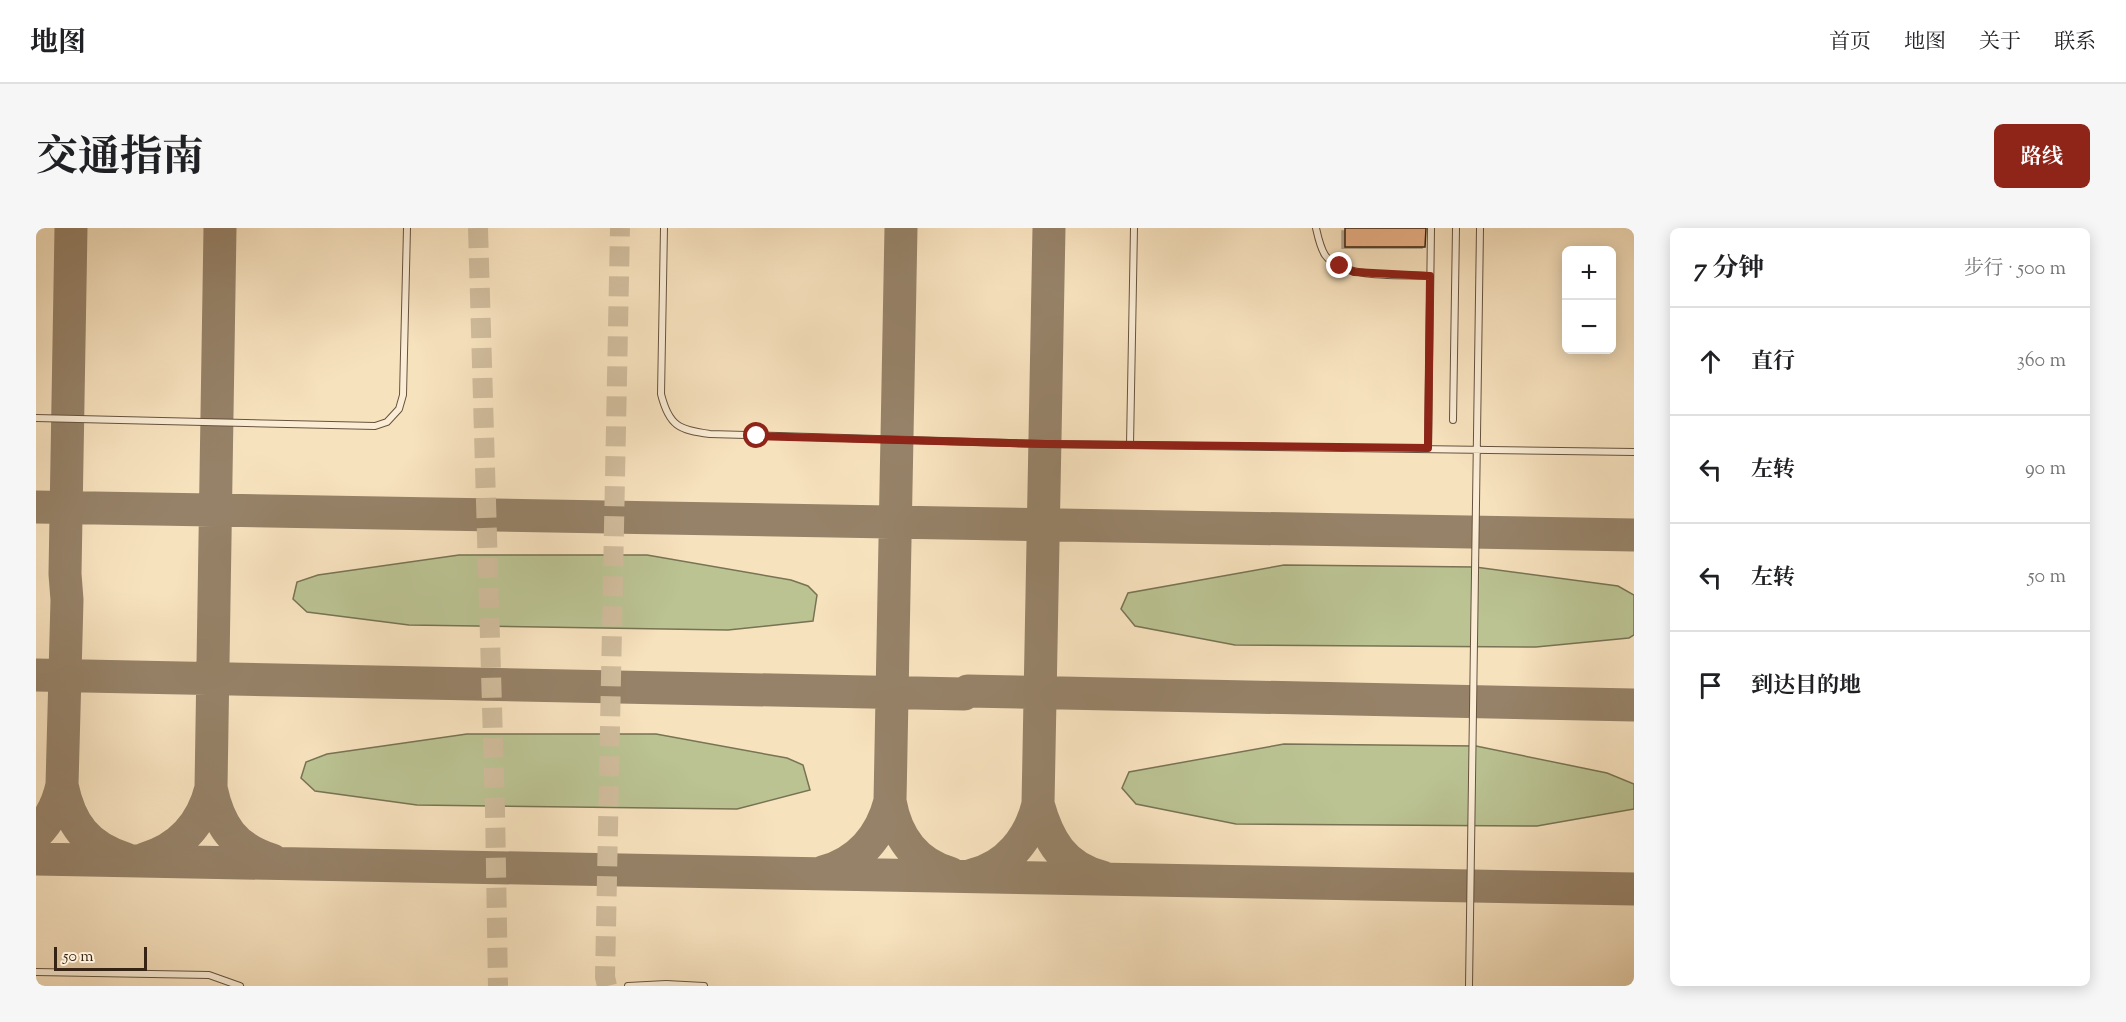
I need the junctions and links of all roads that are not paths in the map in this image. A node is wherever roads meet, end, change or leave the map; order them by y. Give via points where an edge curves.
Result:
1 (407, 228) edge
2 (664, 228) edge
3 (1134, 228) edge
4 (1316, 228) edge
5 (1431, 228) edge
6 (1456, 228) edge
7 (1480, 228) edge
8 (1430, 276) junction
9 (36, 418) edge
10 (1454, 420) dead end
11 (1130, 445) junction
12 (1428, 448) junction
13 (1475, 450) junction
14 (1634, 452) edge
15 (36, 972) edge
16 (240, 986) edge
17 (628, 986) edge
18 (704, 986) edge
19 (1468, 986) edge

1 - 9 lane via 403,396 399,409 387,422 375,426 323,426
2 - 11 lane via 661,394 665,412 682,429 722,435
3 - 11 lane
4 - 8 lane via 1326,256 1354,272
5 - 8 lane
6 - 10 lane
7 - 13 lane
8 - 12 lane
11 - 12 lane
12 - 13 lane
13 - 14 lane
13 - 19 lane
15 - 16 lane via 209,975
17 - 18 lane

